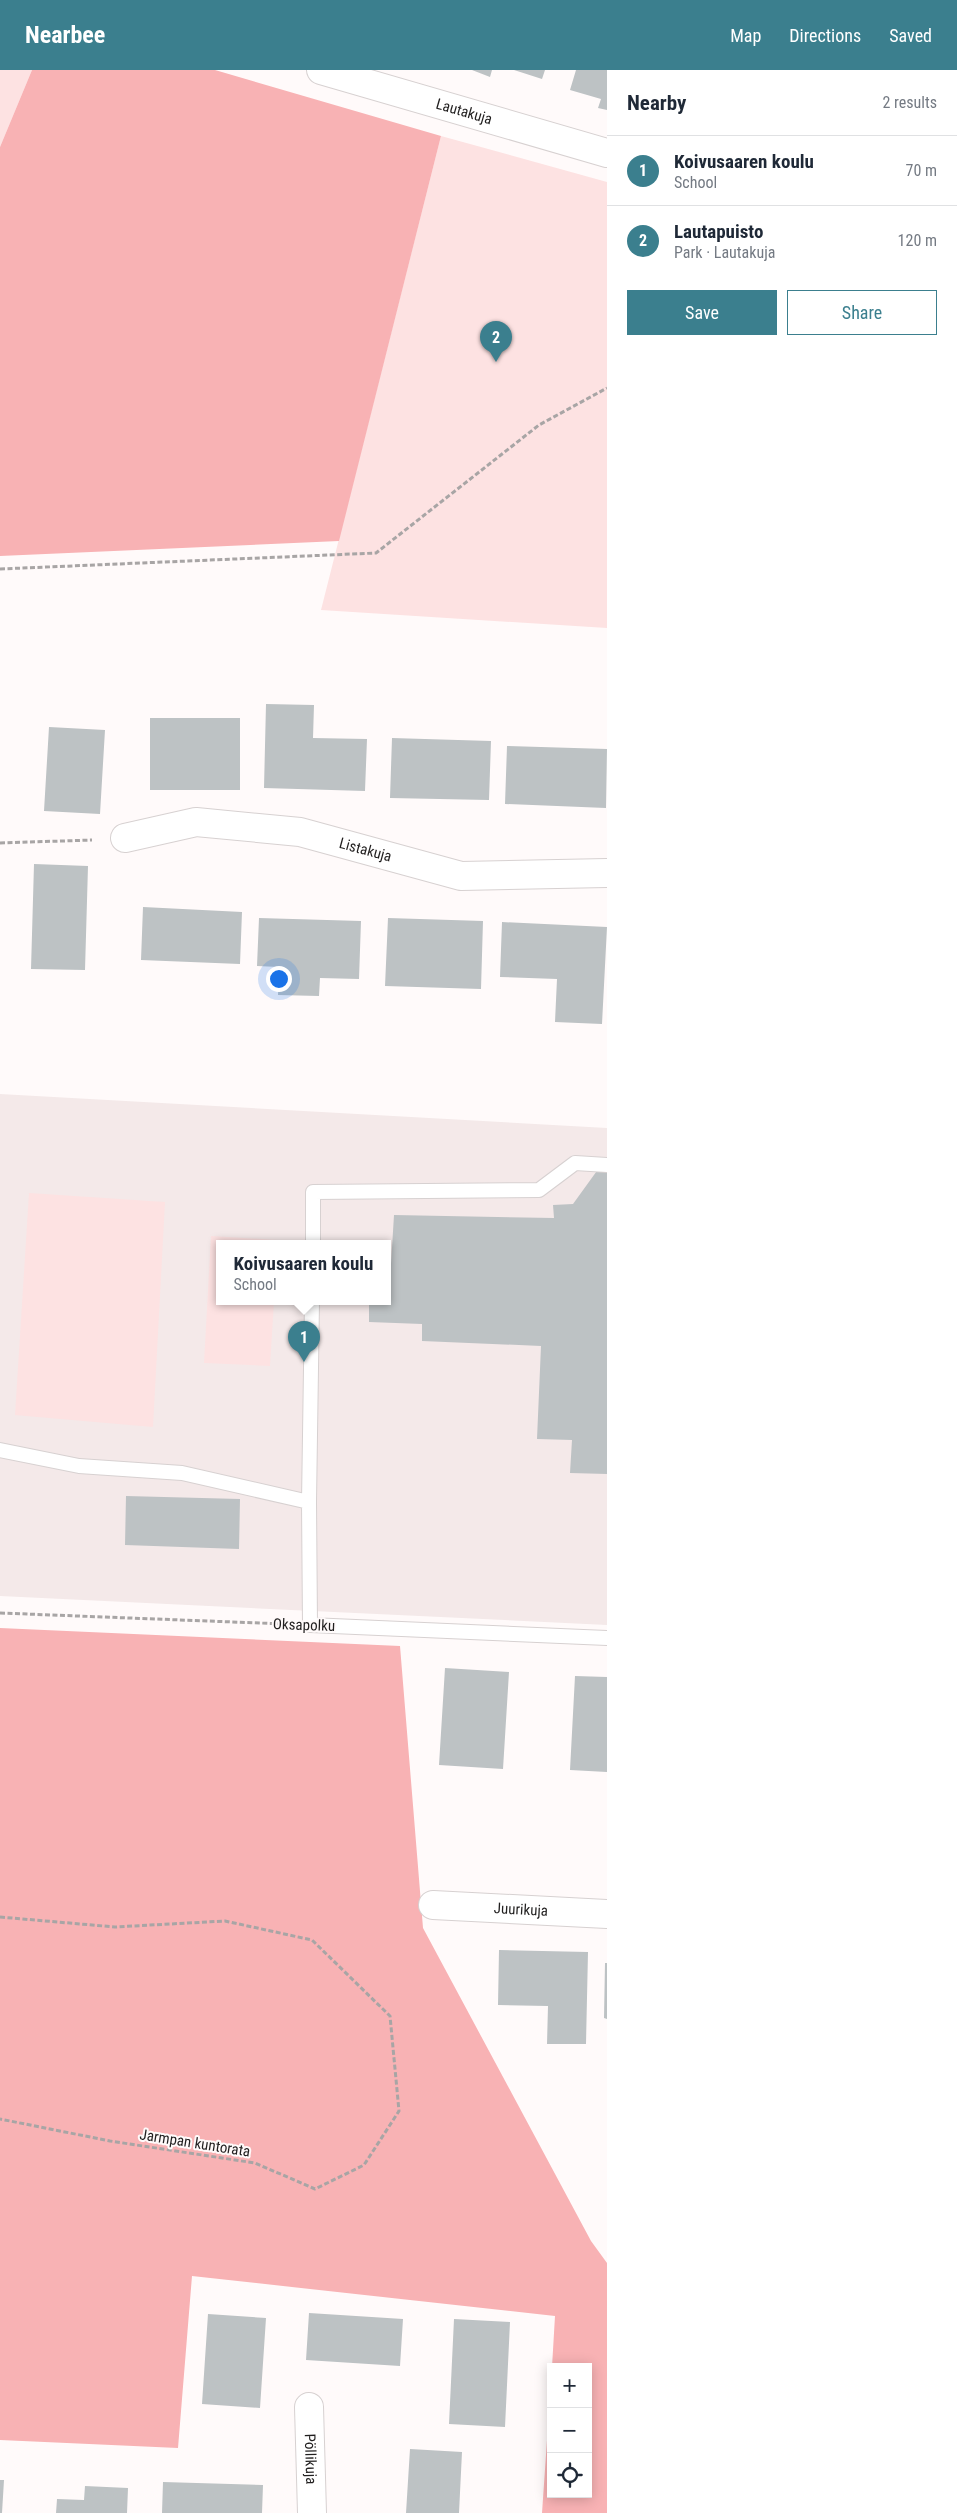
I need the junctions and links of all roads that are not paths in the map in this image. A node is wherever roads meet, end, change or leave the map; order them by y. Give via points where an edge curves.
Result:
1 (321, 70) edge
2 (607, 153) edge
3 (125, 838) road end
4 (607, 873) edge
5 (607, 1165) edge
6 (312, 1240) edge
7 (312, 1305) edge
8 (0, 1450) edge
9 (309, 1502) junction
10 (607, 1638) edge
11 (433, 1905) dead end
12 (607, 1914) edge
13 (309, 2407) dead end
14 (312, 2513) edge

1 - 2 street, Lautakuja
3 - 4 street, Listakuja via 196,822 300,832 461,876
5 - 6 lane via 575,1163 539,1190 313,1192
7 - 9 lane
8 - 9 lane via 79,1466 182,1473
9 - 10 lane, Oksapolku via 310,1625
11 - 12 street, Juurikuja
13 - 14 street, Pöllikuja

